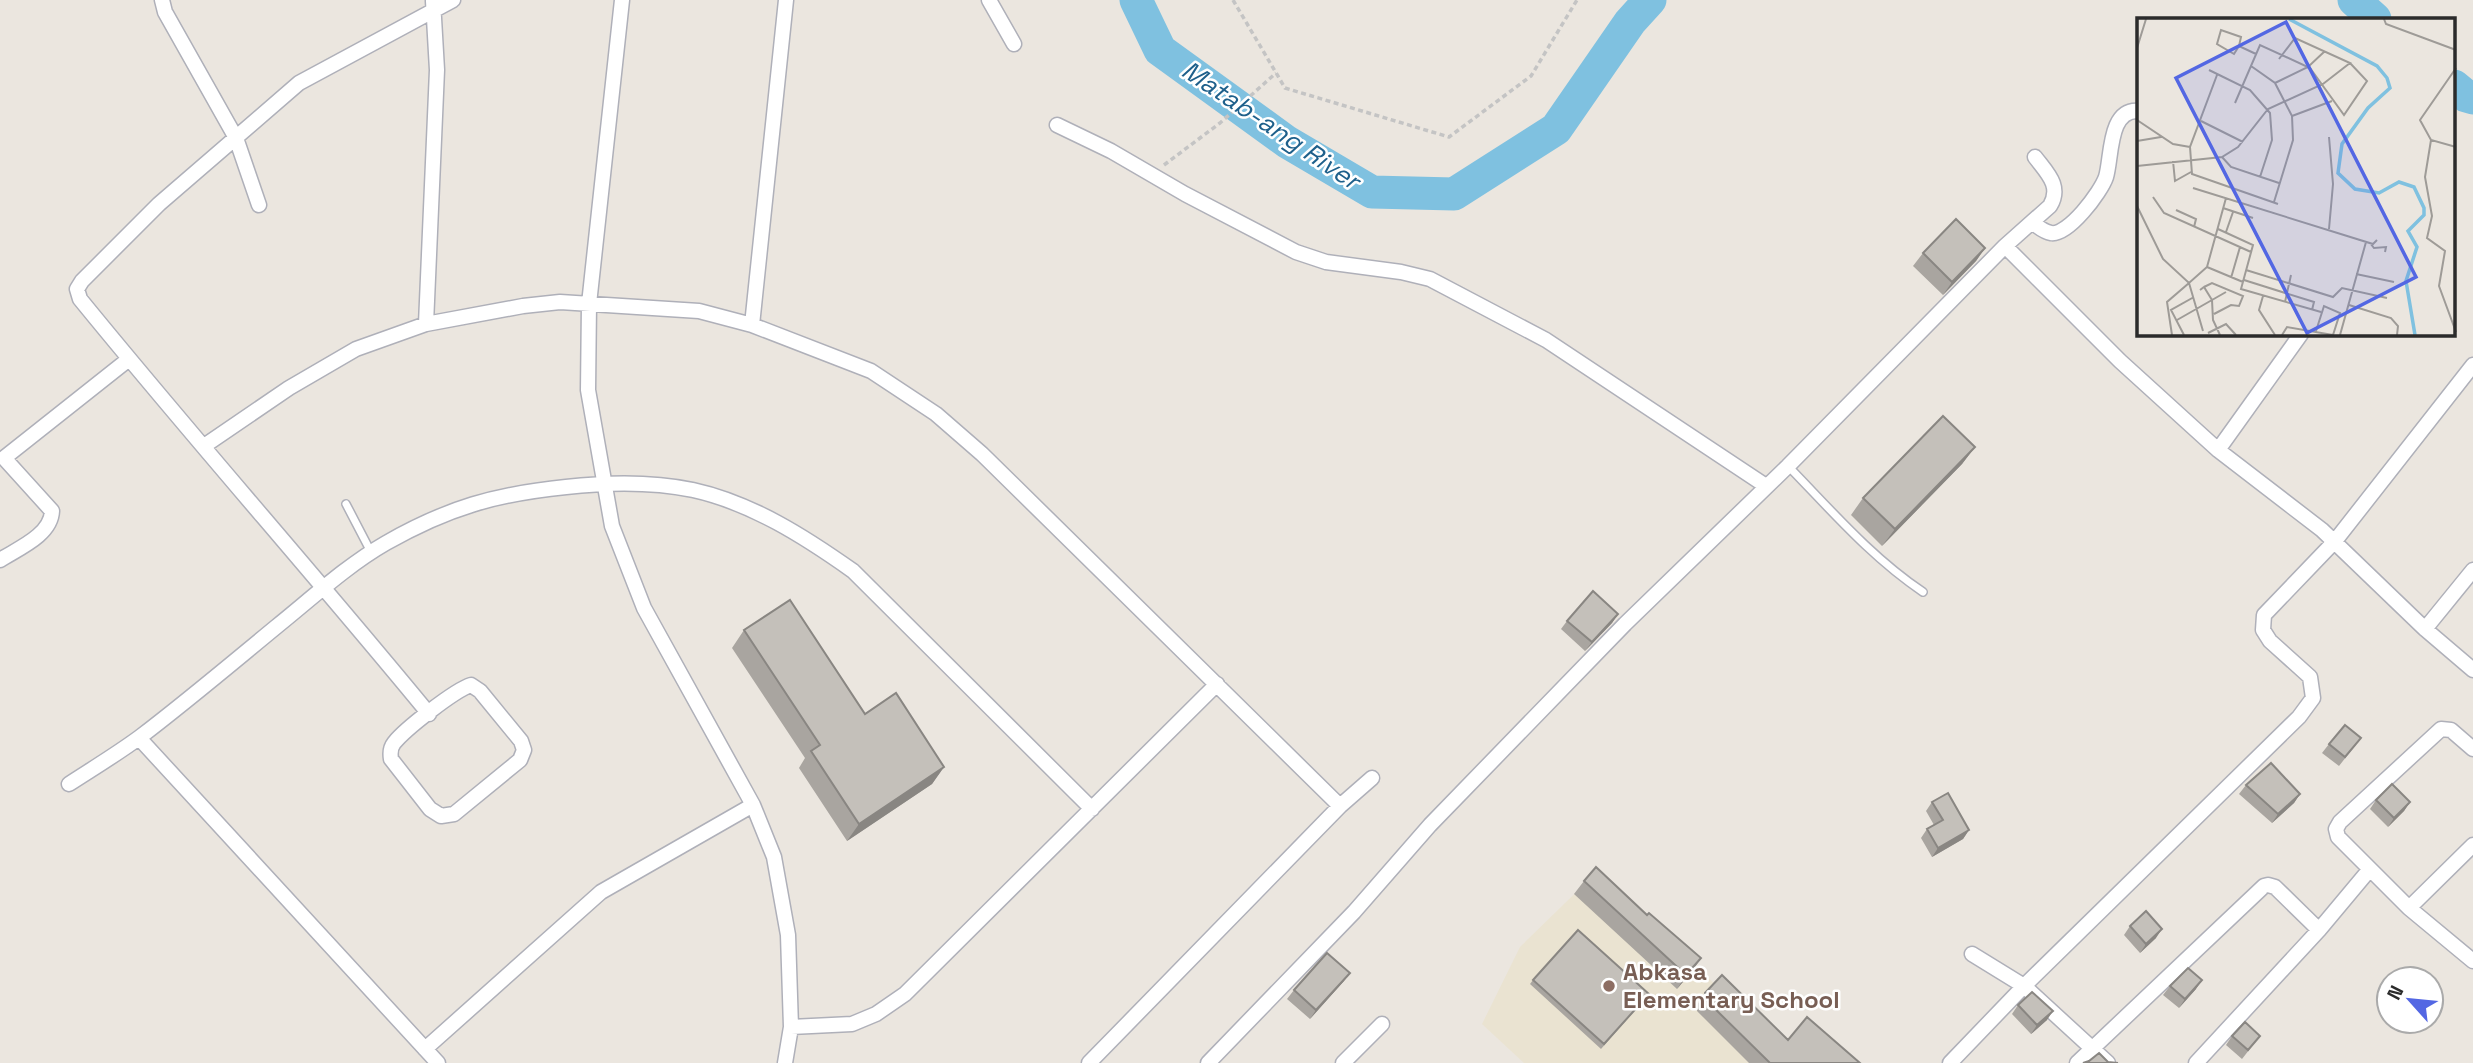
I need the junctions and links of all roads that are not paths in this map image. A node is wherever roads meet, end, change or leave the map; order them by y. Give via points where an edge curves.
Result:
1 (162, 0) edge
2 (453, 0) edge
3 (622, 0) edge
4 (786, 0) edge
5 (989, 0) edge
6 (433, 5) edge
7 (1014, 44) dead end
8 (2137, 111) edge
9 (1057, 125) dead end
10 (236, 138) junction
11 (2035, 157) dead end
12 (259, 205) dead end
13 (2032, 222) junction
14 (2006, 246) junction
15 (589, 304) junction
16 (426, 324) junction
17 (752, 325) junction
18 (2300, 336) edge
19 (129, 359) junction
20 (2473, 365) edge
21 (204, 446) junction
22 (2218, 450) junction
23 (2, 456) edge
24 (1788, 466) junction
25 (603, 483) junction
26 (1766, 486) junction
27 (346, 504) dead end
28 (2334, 541) junction
29 (372, 552) junction
30 (0, 560) edge
31 (2473, 570) edge
32 (325, 588) junction
33 (1923, 592) dead end
34 (2425, 629) junction
35 (2473, 670) edge
36 (1217, 684) junction
37 (429, 714) junction
38 (139, 738) junction
39 (2473, 749) edge
40 (1372, 778) dead end
41 (69, 784) dead end
42 (753, 805) junction
43 (1340, 806) junction
44 (1093, 809) junction
45 (2473, 845) edge
46 (2370, 869) junction
47 (2409, 908) junction
48 (2319, 930) junction
49 (1972, 954) dead end
50 (2473, 961) edge
51 (2024, 986) junction
52 (1382, 1024) dead end
53 (791, 1027) junction
54 (425, 1049) junction
55 (2092, 1049) junction
56 (438, 1063) edge
57 (785, 1063) edge
58 (1089, 1063) edge
59 (1208, 1063) edge
60 (1343, 1063) edge
61 (1950, 1063) edge
62 (2077, 1063) edge
63 (2108, 1063) edge
64 (2196, 1063) edge

1 - 10 street
2 - 6 street
3 - 15 street
4 - 17 street
5 - 7 street
6 - 10 street via 299,83
6 - 16 street via 437,70
8 - 13 street via 2126,113 2117,126 2110,140 2107,175 2084,211 2059,233
9 - 26 street via 1296,252 1326,262 1430,279 1546,340
10 - 12 street
10 - 19 street via 159,204 77,289 80,299
11 - 13 street via 2055,183 2055,198
13 - 14 street
14 - 22 street via 2120,361
14 - 24 street
15 - 16 street via 523,306
15 - 17 street via 699,311
15 - 25 street via 588,390
16 - 21 street via 356,349
17 - 36 street via 871,371 936,414
18 - 22 street
19 - 21 street
19 - 23 street
20 - 28 street
21 - 32 street
22 - 28 street
23 - 30 street via 52,511 46,530
24 - 26 street
24 - 33 lane via 1877,558
25 - 29 street via 486,499 447,513
25 - 42 street via 612,526 644,608
25 - 44 street via 641,482 694,490 774,521 810,541 853,571
26 - 59 street via 1615,633
27 - 29 lane
28 - 34 street
28 - 51 street via 2264,615 2263,630 2310,677 2313,698 2299,718
29 - 32 street
31 - 34 street
32 - 37 street
32 - 38 street
34 - 35 street
36 - 43 street
36 - 44 street
37 - 37 street via 395,743 391,759 430,809 441,816 454,814 520,760 524,750 481,691 471,685
38 - 41 street
38 - 54 street
39 - 46 street via 2451,730 2441,729 2340,822 2338,837
40 - 43 street
42 - 53 street via 774,857 788,935
42 - 54 street via 601,892
43 - 58 street
44 - 53 street via 905,994 852,1024
45 - 47 street
46 - 47 street
46 - 48 street
47 - 50 street
48 - 55 street via 2275,887 2264,886
48 - 64 street
49 - 51 street
51 - 55 street
51 - 61 street
52 - 60 street
53 - 57 street
54 - 56 street
55 - 62 street
55 - 63 street

